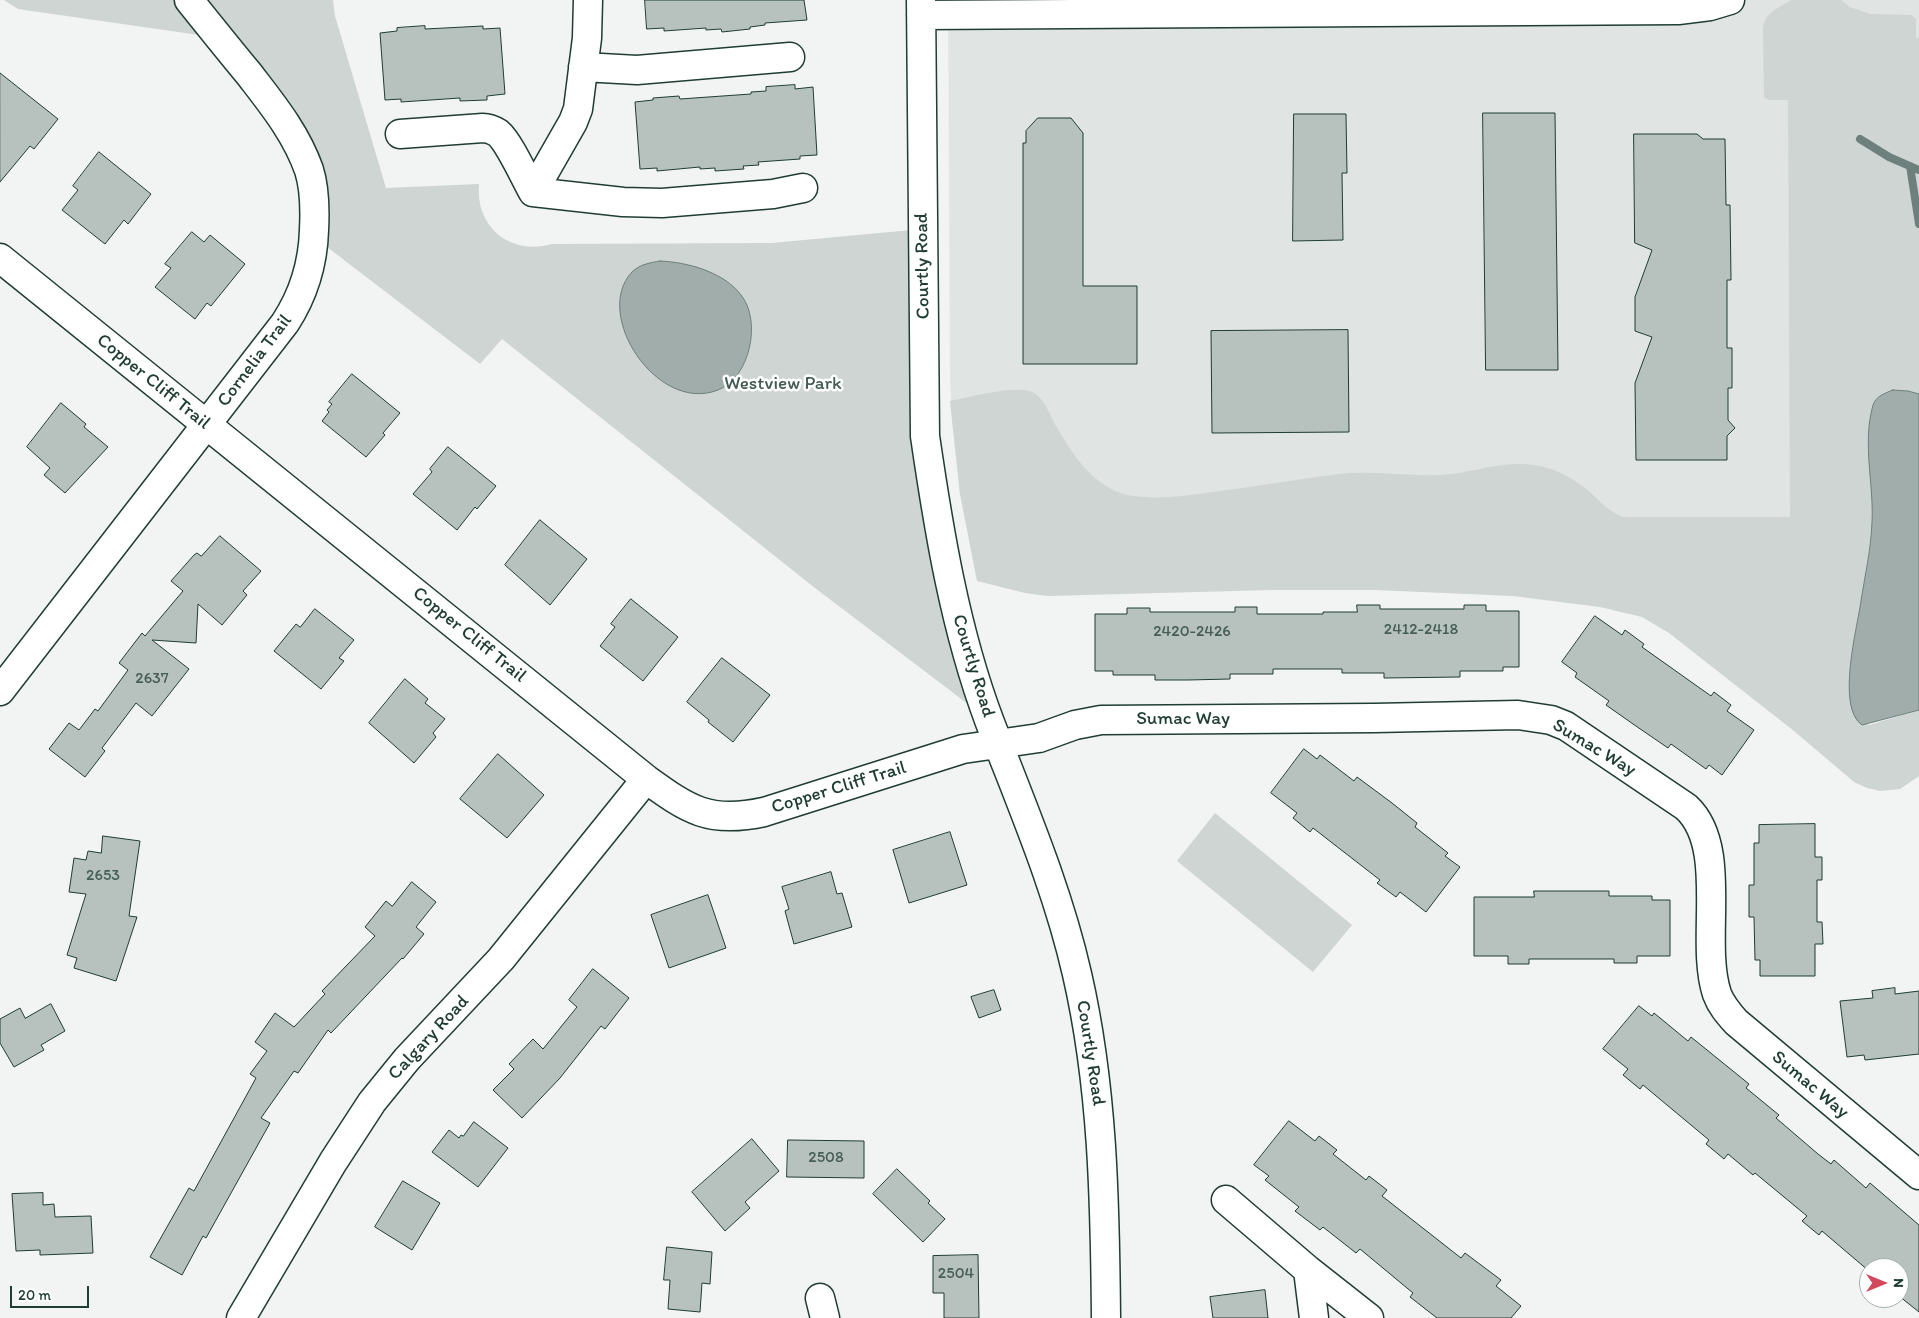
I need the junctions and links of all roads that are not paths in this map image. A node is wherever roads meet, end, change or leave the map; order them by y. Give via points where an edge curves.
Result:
1 (189, 0) edge
2 (588, 0) edge
3 (1730, 0) edge
4 (921, 7) edge
5 (790, 57) dead end
6 (583, 67) junction
7 (400, 134) dead end
8 (803, 188) dead end
9 (533, 192) junction
10 (0, 258) edge
11 (206, 424) junction
12 (0, 691) edge
13 (999, 744) junction
14 (646, 779) junction
15 (1919, 1175) edge
16 (1226, 1200) dead end
17 (1308, 1270) junction
18 (241, 1318) edge
19 (1106, 1318) edge
20 (1314, 1318) edge
21 (1369, 1318) edge

1 - 11 street, Cornelia Trail via 280,114 297,141 310,172 315,211 309,273 297,303
2 - 6 street
3 - 4 street via 1678,10
4 - 13 street, Courtly Road via 925,436 949,581 966,648
5 - 6 street via 643,70
6 - 9 street via 576,114
7 - 9 street via 492,130 506,144
8 - 9 street via 773,194 662,203
10 - 11 street, Copper Cliff Trail
11 - 12 street, Cornelia Trail
11 - 14 street, Copper Cliff Trail
13 - 14 street, Copper Cliff Trail via 963,749 777,808 734,817 690,808
13 - 15 street, Sumac Way via 1039,738 1074,725 1101,720 1518,715 1566,726 1686,807 1701,825 1708,853 1713,981 1723,1008
13 - 19 street, Courtly Road via 1059,907 1088,1028 1103,1158
14 - 18 street, Calgary Road via 501,959 407,1059 372,1102
16 - 17 street
17 - 20 street
17 - 21 street

